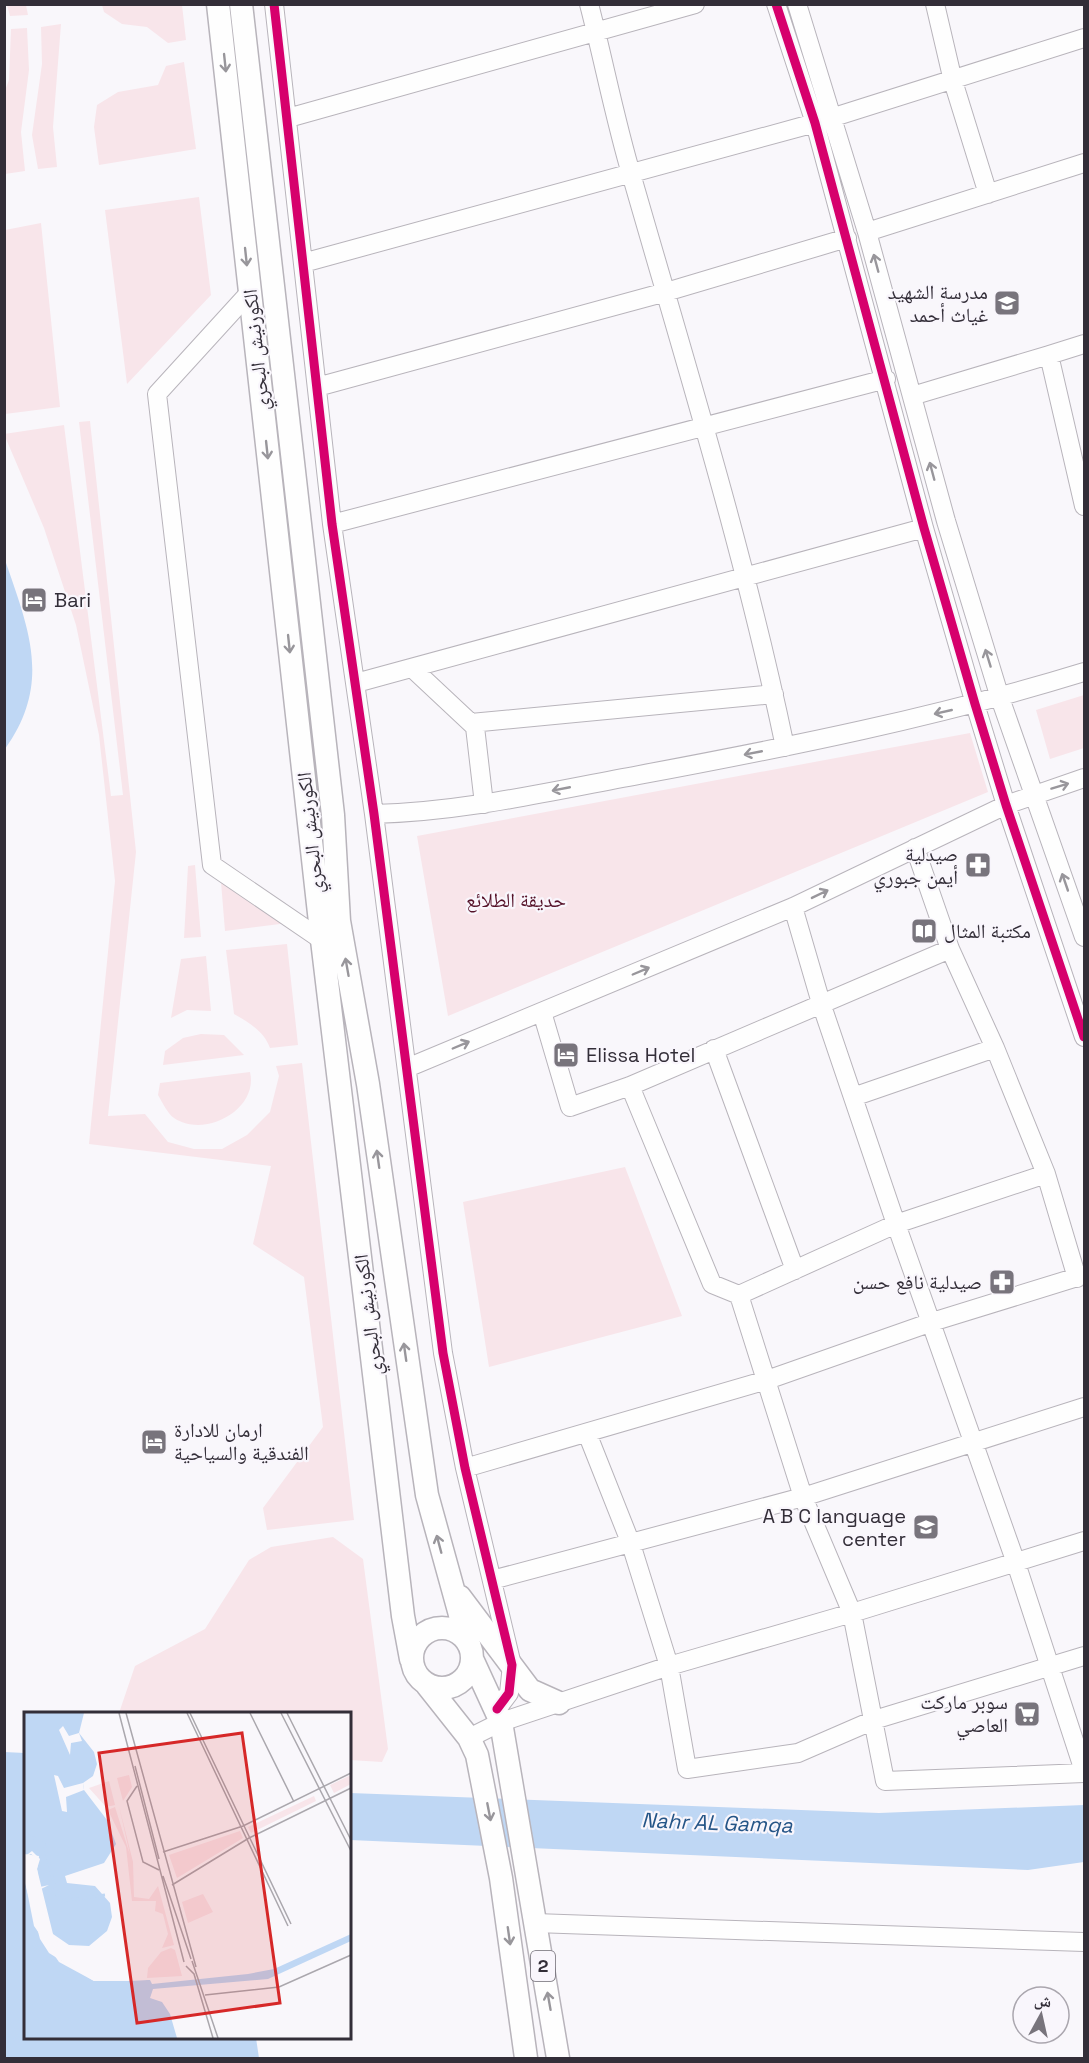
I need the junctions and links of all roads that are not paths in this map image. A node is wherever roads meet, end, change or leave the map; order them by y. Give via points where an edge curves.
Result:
1 (219, 4) edge
2 (241, 4) edge
3 (274, 4) edge
4 (589, 4) edge
5 (695, 4) edge
6 (776, 4) edge
7 (797, 4) edge
8 (935, 4) edge
9 (596, 33) junction
10 (1084, 38) edge
11 (953, 81) junction
12 (288, 118) junction
13 (834, 118) junction
14 (815, 123) junction
15 (1084, 163) edge
16 (631, 174) junction
17 (988, 194) junction
18 (867, 232) junction
19 (847, 238) junction
20 (303, 263) junction
21 (250, 292) junction
22 (666, 292) junction
23 (1084, 344) edge
24 (1049, 355) junction
25 (886, 379) junction
26 (317, 387) junction
27 (912, 396) junction
28 (703, 428) junction
29 (1084, 506) edge
30 (332, 524) junction
31 (924, 528) junction
32 (744, 576) junction
33 (412, 668) junction
34 (1084, 672) edge
35 (356, 683) junction
36 (774, 694) junction
37 (1000, 698) junction
38 (975, 704) junction
39 (471, 723) junction
40 (785, 747) junction
41 (1084, 778) edge
42 (1035, 793) junction
43 (484, 804) junction
44 (1006, 805) junction
45 (374, 814) junction
46 (915, 848) junction
47 (793, 908) junction
48 (1084, 937) edge
49 (322, 940) junction
50 (950, 949) junction
51 (821, 1003) junction
52 (542, 1012) junction
53 (1084, 1037) edge
54 (995, 1048) junction
55 (714, 1049) junction
56 (407, 1068) junction
57 (630, 1086) junction
58 (853, 1097) junction
59 (1046, 1174) junction
60 (896, 1224) junction
61 (795, 1270) junction
62 (1081, 1276) edge
63 (739, 1295) junction
64 (932, 1322) junction
65 (767, 1380) junction
66 (1084, 1407) edge
67 (587, 1433) junction
68 (971, 1442) junction
69 (465, 1468) junction
70 (803, 1497) junction
71 (1084, 1541) edge
72 (631, 1544) junction
73 (1016, 1563) junction
74 (492, 1580) junction
75 (450, 1585) junction
76 (852, 1613) junction
77 (470, 1651) junction
78 (1084, 1656) edge
79 (411, 1659) junction
80 (512, 1665) junction
81 (669, 1666) junction
82 (1049, 1668) junction
83 (427, 1685) junction
84 (559, 1703) junction
85 (499, 1715) junction
86 (873, 1720) junction
87 (473, 1746) junction
88 (1084, 1772) edge
89 (535, 1923) junction
90 (1084, 1942) edge
91 (526, 2058) edge
92 (558, 2058) edge

1 -> 21 main road, الكورنيش البحري
75 -> 2 main road, الكورنيش البحري via 427,1496 368,1084 339,921 333,815
3 - 12 street
4 - 9 street
5 - 9 street
6 - 14 street
7 - 13 street
8 - 11 street
9 - 12 street
9 - 16 street
10 - 11 street
11 - 13 street
11 - 17 street
12 - 20 street
13 - 14 street
13 - 18 street
14 - 16 street
14 - 19 street
15 - 17 street
16 - 20 street
16 - 22 street
17 - 18 street
27 -> 18 street
19 - 22 street
19 - 25 street
20 - 26 street
21 -> 49 main road, الكورنيش البحري
21 - 49 street via 157,394 212,865
22 - 26 street
22 - 28 street
23 - 24 street
24 - 27 street
24 - 29 street
25 - 28 street
25 - 31 street
26 - 30 street
37 -> 27 street
28 - 30 street
28 - 32 street
30 - 35 street
31 - 32 street
31 - 38 street
32 - 33 street
32 - 36 street
33 - 35 street
33 - 39 street
34 - 37 street
35 - 45 street
36 - 39 street
36 - 40 street
37 - 38 street
37 - 42 street
38 -> 40 street
38 - 44 street
39 - 43 street via 475,727
40 -> 43 street
42 -> 41 street
42 - 44 street
48 -> 42 street
43 - 45 street via 426,813
44 - 46 street
44 - 53 street
45 - 56 street
47 -> 46 street
46 - 50 street
47 - 51 street
52 -> 47 street
49 - 79 main road, الكورنيش البحري
50 - 51 street
50 - 54 street
51 - 55 street
51 - 58 street
56 -> 52 street
52 - 57 street via 570,1107
54 - 58 street
54 - 59 street
55 - 57 street
55 - 61 street
56 - 69 street via 443,1353
57 - 63 street via 712,1284
58 - 60 street
59 - 60 street
59 - 62 street
60 - 61 street
60 - 64 street
61 - 63 street
62 - 64 street
63 - 65 street
64 - 65 street
64 - 68 street
65 - 67 street
65 - 70 street
66 - 68 street
67 - 69 street
67 - 72 street
68 - 70 street
68 - 73 street
69 - 74 street
70 - 72 street
70 - 76 street
71 - 73 street
72 - 74 street
72 - 81 street
73 - 76 street
73 - 82 street
74 - 80 street
75 - 77 main road, الكورنيش البحري
75 - 80 main road
76 - 81 street
76 - 86 street
77 - 79 main road via 448,1628 437,1628 418,1639
77 - 83 main road via 469,1672 462,1682 445,1688
77 - 85 main road, الكورنيش البحري
78 - 82 street
79 - 83 main road via 419,1679
80 - 84 main road via 530,1690
80 - 85 street via 509,1693
81 - 84 street
81 - 86 street via 687,1769 798,1753
82 - 86 street
82 - 88 street
83 - 87 main road
84 - 85 street
85 - 87 street
85 - 89 main road, الكورنيش البحري / 2
86 - 88 street via 885,1781
87 -> 91 main road via 501,1878
89 - 90 street
92 -> 89 main road, 2

